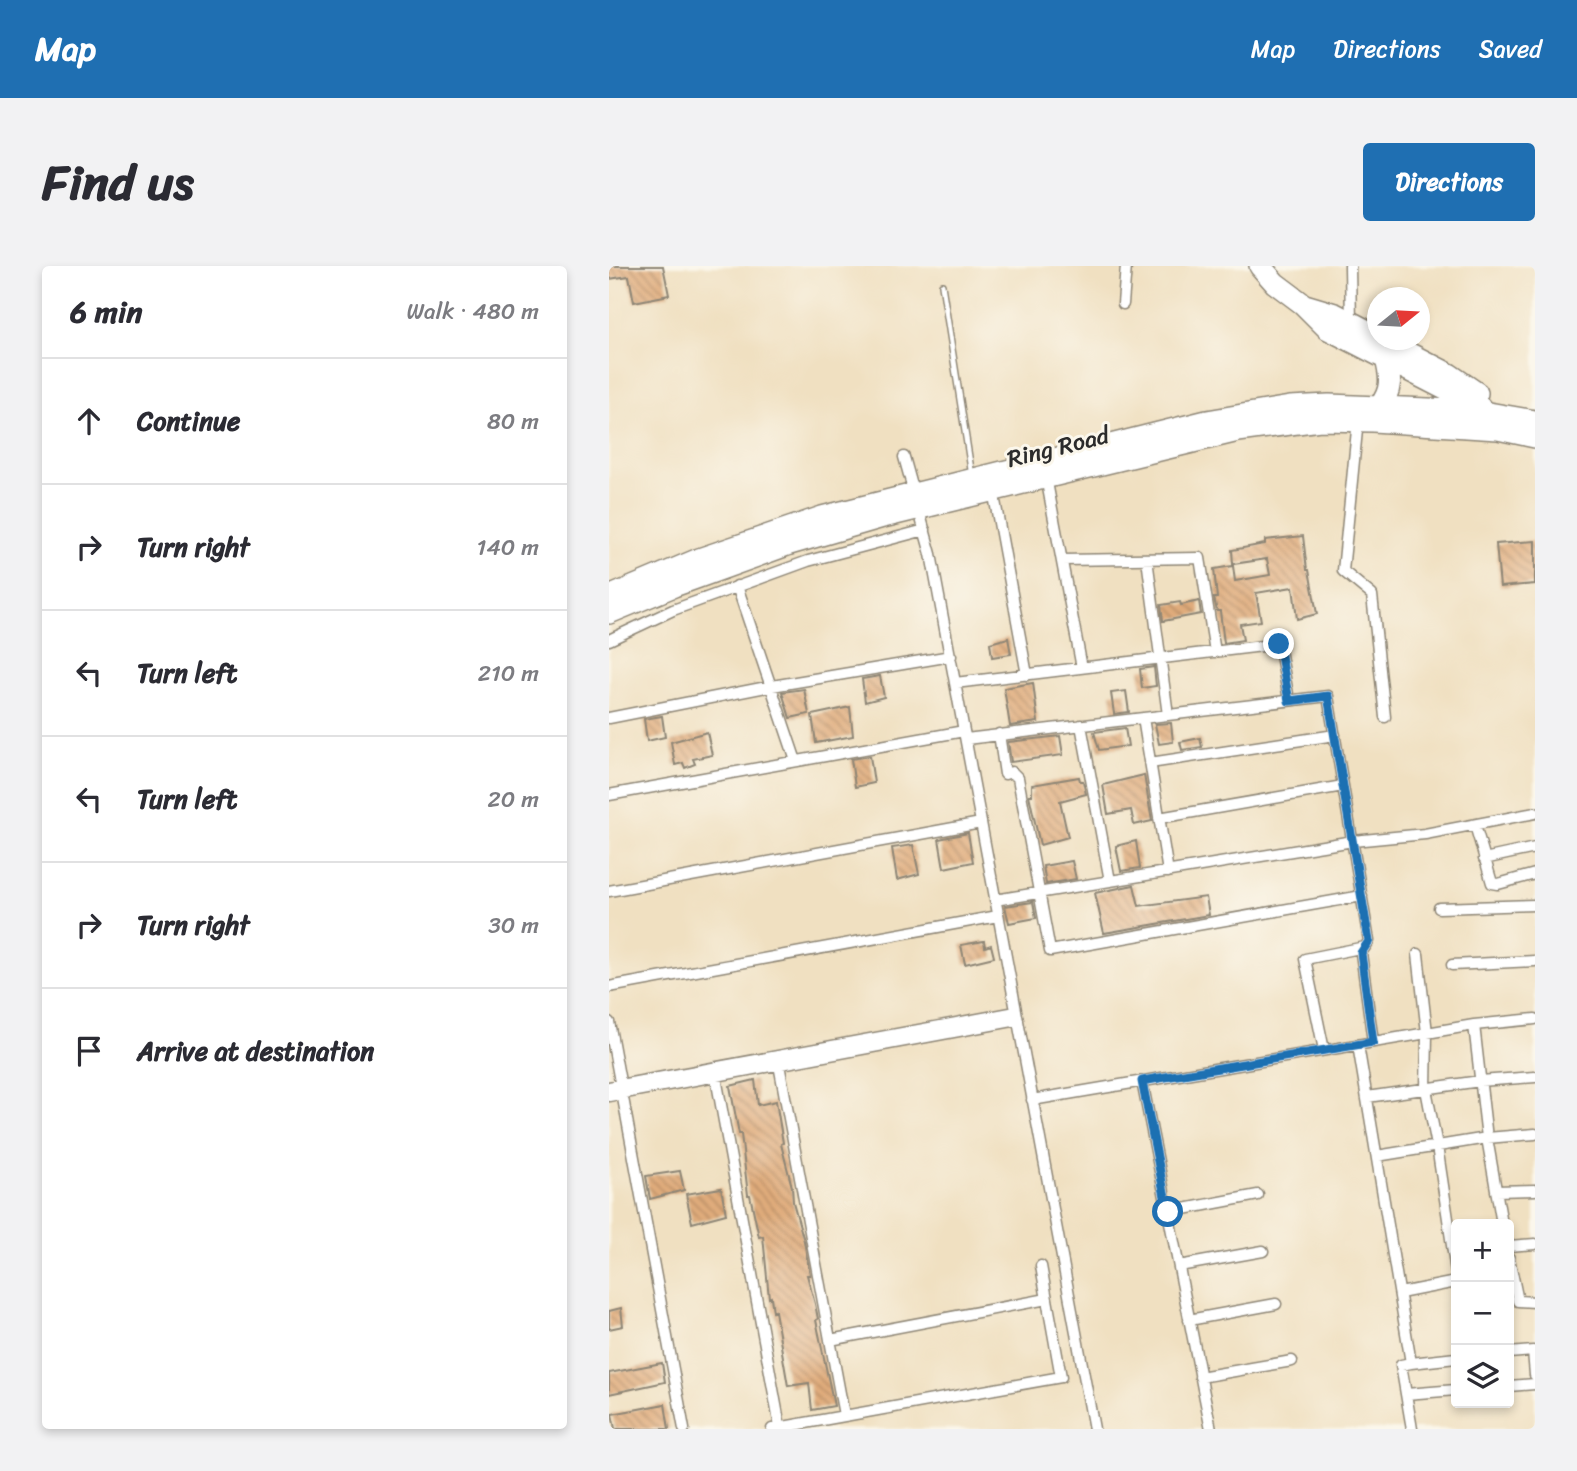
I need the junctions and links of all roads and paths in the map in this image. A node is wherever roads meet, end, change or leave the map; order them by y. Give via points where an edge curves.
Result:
1 (1126, 266) edge
2 (1260, 266) edge
3 (1350, 266) edge
4 (941, 285) dead end
5 (1123, 304) dead end
6 (1303, 304) junction
7 (1351, 323) junction
8 (1367, 331) edge
9 (1367, 343) edge
10 (1385, 350) edge
11 (1387, 350) edge
12 (1380, 405) junction
13 (1494, 413) junction
14 (1358, 421) junction
15 (1531, 431) edge
16 (904, 457) dead end
17 (1046, 477) junction
18 (972, 479) junction
19 (993, 490) junction
20 (916, 501) junction
21 (925, 530) junction
22 (1147, 559) junction
23 (1062, 561) junction
24 (737, 586) junction
25 (609, 597) edge
26 (609, 614) edge
27 (609, 639) edge
28 (1215, 652) junction
29 (951, 656) junction
30 (1159, 659) junction
31 (1082, 668) junction
32 (1027, 675) junction
33 (955, 683) junction
34 (772, 686) junction
35 (1289, 701) junction
36 (1168, 715) junction
37 (1385, 717) dead end
38 (609, 718) edge
39 (1143, 718) junction
40 (1081, 725) junction
41 (999, 734) junction
42 (1335, 734) junction
43 (965, 735) junction
44 (796, 761) junction
45 (1150, 763) junction
46 (1343, 786) junction
47 (609, 795) edge
48 (1535, 813) edge
49 (1159, 818) junction
50 (981, 823) junction
51 (1475, 825) junction
52 (1353, 841) junction
53 (1535, 848) edge
54 (1484, 859) junction
55 (1168, 872) junction
56 (1535, 874) edge
57 (1110, 881) junction
58 (609, 891) edge
59 (1039, 893) junction
60 (1362, 896) junction
61 (996, 900) junction
62 (1535, 905) edge
63 (1439, 908) dead end
64 (998, 916) junction
65 (1365, 947) junction
66 (1418, 954) dead end
67 (1535, 961) edge
68 (1453, 965) dead end
69 (609, 987) edge
70 (1017, 1016) junction
71 (1535, 1019) edge
72 (609, 1021) edge
73 (1474, 1025) junction
74 (1427, 1033) junction
75 (1373, 1042) junction
76 (1358, 1045) junction
77 (1324, 1050) junction
78 (779, 1060) junction
79 (715, 1072) junction
80 (1535, 1077) edge
81 (1142, 1081) junction
82 (1480, 1081) junction
83 (617, 1088) edge
84 (1426, 1089) junction
85 (609, 1096) edge
86 (1367, 1097) junction
87 (1032, 1100) junction
88 (1535, 1134) edge
89 (1487, 1138) junction
90 (1437, 1146) junction
91 (1377, 1156) junction
92 (1535, 1190) edge
93 (1496, 1191) junction
94 (1258, 1195) dead end
95 (1168, 1212) junction
96 (1502, 1219) edge
97 (1451, 1239) edge
98 (1535, 1244) edge
99 (1514, 1246) edge
100 (1263, 1251) dead end
101 (1041, 1266) dead end
102 (1179, 1266) junction
103 (1513, 1282) edge
104 (1451, 1283) edge
105 (1400, 1293) junction
106 (1047, 1299) junction
107 (1535, 1302) edge
108 (1276, 1304) dead end
109 (1189, 1320) junction
110 (829, 1340) junction
111 (1514, 1353) edge
112 (1451, 1359) edge
113 (1292, 1361) dead end
114 (1412, 1363) junction
115 (1201, 1377) junction
116 (1535, 1378) edge
117 (1514, 1384) edge
118 (1451, 1390) edge
119 (1406, 1394) junction
120 (844, 1415) junction
121 (776, 1428) edge
122 (684, 1429) edge
123 (1094, 1429) edge
124 (1211, 1429) edge
125 (1412, 1429) edge

1 - 5 street
2 - 6 highway
3 - 7 street
4 - 18 lane
6 - 7 highway
6 - 9 highway via 1328,329
7 - 8 highway
10 - 12 highway via 1390,386
11 - 13 highway
12 - 13 highway, Ring Road
12 - 18 highway, Ring Road via 1250,412
13 - 15 highway
14 - 15 highway, Ring Road
14 - 17 highway, Ring Road via 1307,421 1238,431
14 - 37 street via 1343,571 1372,595
16 - 20 street
17 - 19 highway, Ring Road
17 - 23 street
18 - 20 highway, Ring Road
19 - 20 highway, Ring Road
19 - 32 street
20 - 21 street
20 - 25 highway, Ring Road via 823,517 776,531
20 - 26 highway, Ring Road via 674,586
21 - 24 street via 808,561
21 - 29 street
22 - 23 street
22 - 28 street via 1201,558
22 - 30 street
23 - 31 street
24 - 27 street
24 - 34 street
28 - 30 street
28 - 35 street via 1279,644
29 - 33 street
29 - 34 street
30 - 31 street
30 - 36 street
31 - 32 street
32 - 33 street
33 - 43 street
34 - 38 street
34 - 44 street
35 - 36 street
35 - 42 street via 1328,696
36 - 39 street
39 - 40 street
39 - 45 street
40 - 41 street
40 - 57 street
41 - 43 street
41 - 59 street via 1005,774 1012,772 1018,778
42 - 45 street
42 - 46 street
43 - 44 street
43 - 50 street
44 - 47 street
45 - 49 street
46 - 49 street
46 - 52 street
48 - 51 street
49 - 55 street
50 - 58 street
50 - 61 street
51 - 52 street
51 - 54 street
52 - 55 street
52 - 60 street
53 - 54 street
54 - 56 street via 1495,885
55 - 57 street
57 - 59 street
59 - 60 street via 1050,951
59 - 61 street
60 - 65 street via 1369,941
61 - 64 street
62 - 63 street
64 - 69 street
64 - 70 street
65 - 75 street via 1361,953
65 - 77 street via 1305,959
66 - 74 street
67 - 68 street
70 - 78 street
70 - 87 street
71 - 73 street
72 - 83 street
73 - 74 street
73 - 82 street
74 - 75 street
74 - 84 street
75 - 76 street
76 - 77 street
76 - 86 street
77 - 81 street
78 - 79 street
78 - 110 street
79 - 83 street
79 - 121 street
80 - 82 street
81 - 87 street
81 - 95 street
82 - 84 street
82 - 89 street
83 - 85 street
83 - 122 street
84 - 86 street
84 - 90 street
86 - 91 street
87 - 123 street
88 - 89 street
89 - 90 street
89 - 93 street
90 - 91 street
90 - 97 street
91 - 105 street
92 - 93 street
93 - 96 street
94 - 95 street
95 - 102 street
98 - 99 street
100 - 102 street
101 - 106 street
102 - 109 street
103 - 107 street via 1516,1298
104 - 105 street
105 - 114 street
106 - 110 street
106 - 120 street via 1061,1377
108 - 109 street
109 - 115 street
110 - 120 street
111 - 116 street via 1533,1351
112 - 114 street
113 - 115 street
114 - 119 street via 1401,1365
115 - 124 street
116 - 117 street
118 - 119 street
119 - 125 street
120 - 121 street

